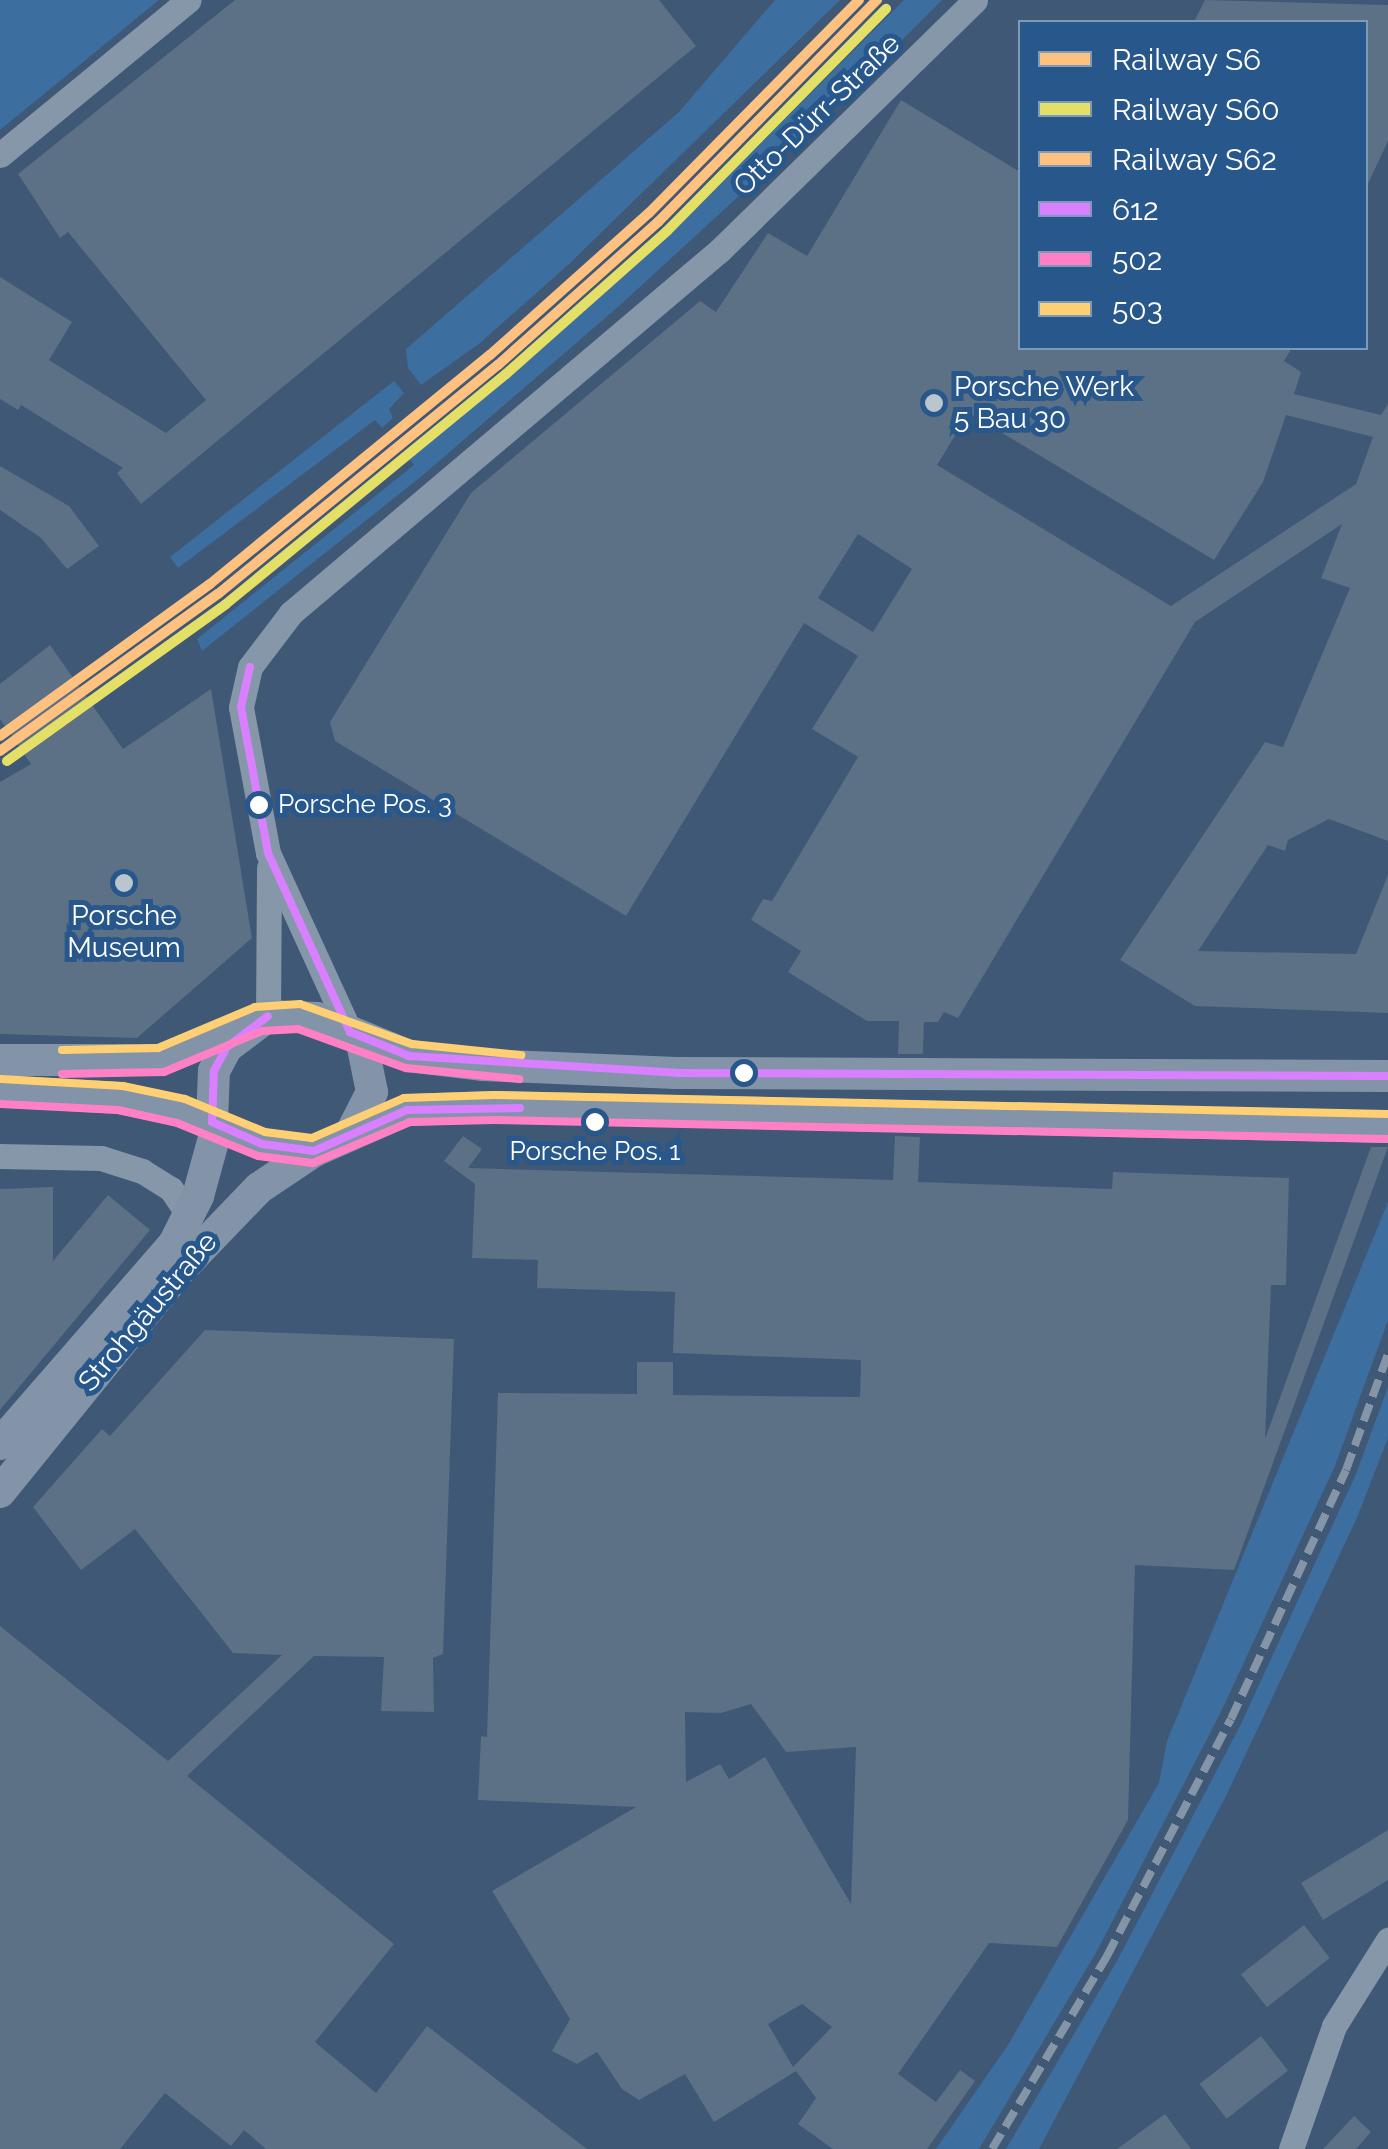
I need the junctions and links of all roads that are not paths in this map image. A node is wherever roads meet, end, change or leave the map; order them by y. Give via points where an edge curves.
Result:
1 (189, 0) edge
2 (975, 0) edge
3 (0, 155) edge
4 (268, 853) junction
5 (263, 1018) junction
6 (356, 1036) junction
7 (0, 1060) edge
8 (1388, 1076) edge
9 (0, 1091) edge
10 (214, 1124) junction
11 (1388, 1127) edge
12 (350, 1134) junction
13 (314, 1151) junction
14 (0, 1156) edge
15 (190, 1217) junction
16 (0, 1444) edge
17 (0, 1492) edge
18 (1388, 1940) edge
19 (1290, 2149) edge

1 - 3 street
2 - 4 street, Otto-Dürr-Straße via 707,262 291,613 250,667 241,707
4 - 5 street
4 - 6 street
5 - 6 main road via 318,1018
5 - 7 main road via 161,1060
5 - 10 main road via 227,1047 214,1072
6 - 8 main road via 429,1061 676,1073
6 - 12 main road via 372,1092
9 - 10 main road via 120,1098
10 - 13 main road via 262,1144
10 - 15 main road, Strohgäustraße
11 - 12 main road via 494,1108 406,1110
12 - 13 main road
13 - 17 main road, Strohgäustraße via 259,1188 180,1270
14 - 15 street via 102,1158 142,1171 171,1190
15 - 16 main road, Strohgäustraße via 174,1244
18 - 19 street via 1334,2026

